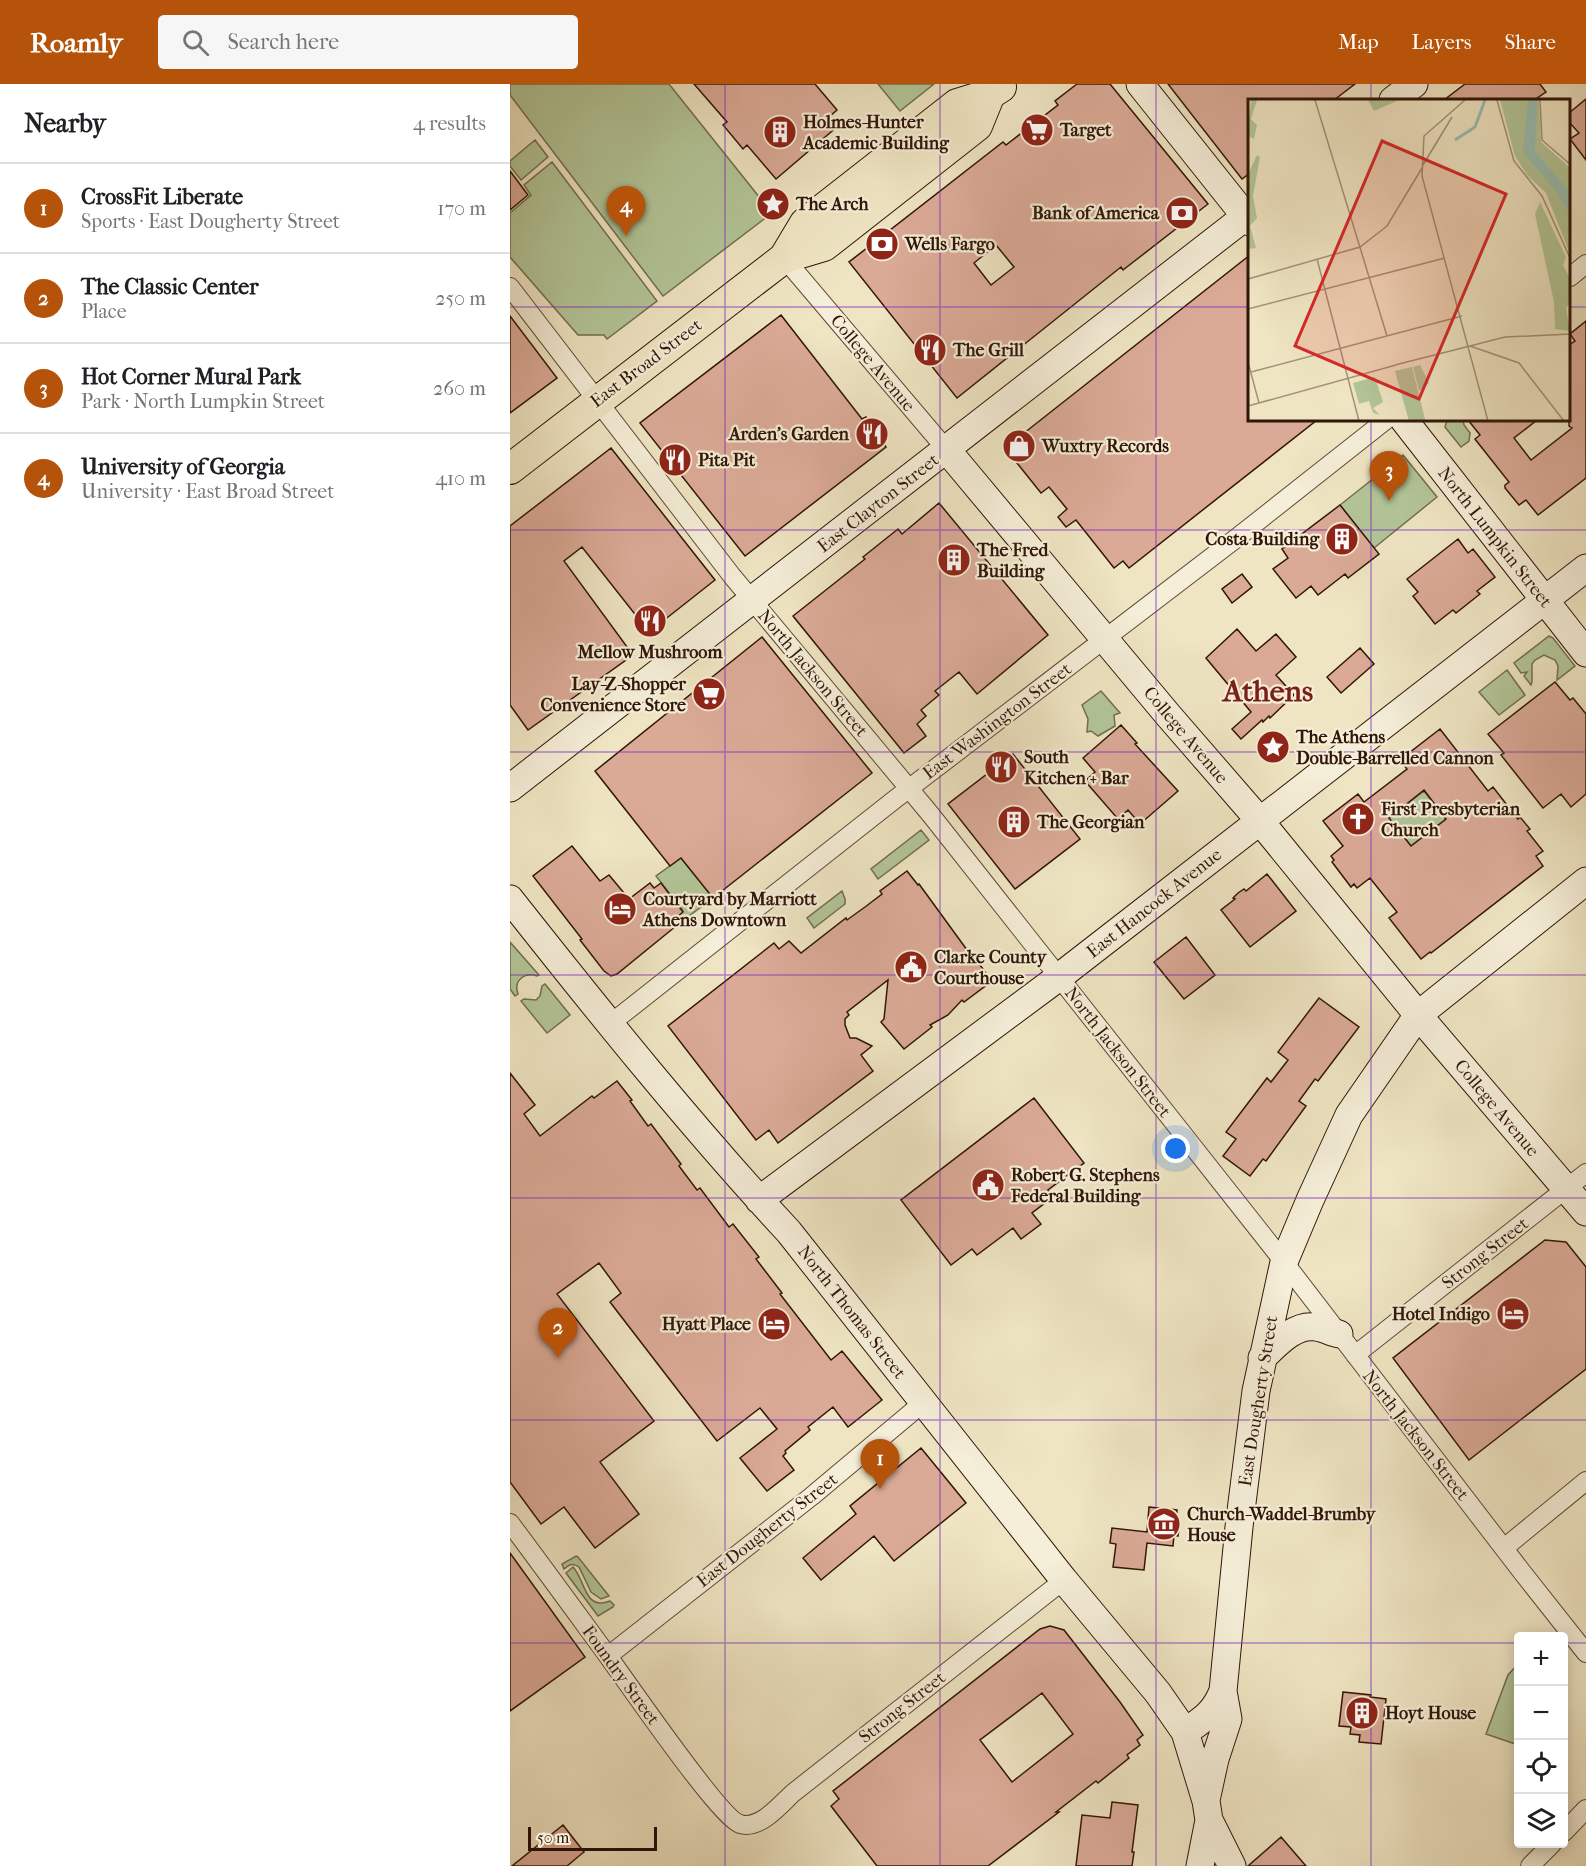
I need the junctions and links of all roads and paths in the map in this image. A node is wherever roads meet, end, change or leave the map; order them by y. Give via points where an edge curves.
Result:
1 (1140, 84) edge
2 (1414, 84) edge
3 (997, 89) edge
4 (1394, 99) edge
5 (1248, 217) edge
6 (784, 258) junction
7 (1586, 264) edge
8 (1571, 275) edge
9 (510, 287) edge
10 (597, 400) junction
11 (1383, 422) edge
12 (1406, 422) edge
13 (946, 449) junction
14 (510, 469) edge
15 (1586, 568) edge
16 (752, 600) junction
17 (1544, 600) junction
18 (1104, 639) junction
19 (1586, 653) edge
20 (510, 788) edge
21 (909, 788) junction
22 (1260, 821) junction
23 (1586, 881) edge
24 (510, 899) edge
25 (1059, 977) junction
26 (1418, 1015) junction
27 (610, 1024) junction
28 (1586, 1173) edge
29 (1565, 1189) junction
30 (759, 1200) junction
31 (1586, 1212) edge
32 (1284, 1262) junction
33 (1339, 1334) junction
34 (1355, 1355) junction
35 (1262, 1358) junction
36 (924, 1402) junction
37 (1586, 1481) edge
38 (510, 1523) edge
39 (1504, 1548) junction
40 (1064, 1580) junction
41 (1586, 1653) edge
42 (608, 1656) junction
43 (1222, 1690) junction
44 (1185, 1732) junction
45 (1586, 1809) edge
46 (1208, 1810) junction
47 (737, 1824) joint
48 (1568, 1827) edge
49 (1548, 1848) edge
50 (1200, 1866) edge
51 (1232, 1866) edge
52 (1530, 1866) edge

1 - 5 street
2 - 4 street
3 - 6 main road, East Broad Street via 957,104 805,223
5 - 13 street, East Clayton Street
6 - 10 main road, East Broad Street
6 - 13 street, College Avenue
7 - 8 street
9 - 10 street, North Jackson Street
10 - 14 main road, East Broad Street
10 - 16 street, North Jackson Street
11 - 18 street, East Washington Street
12 - 17 street, North Lumpkin Street
13 - 16 street, East Clayton Street
13 - 18 street, College Avenue
15 - 17 street, East Hancock Avenue
16 - 20 street, East Clayton Street
16 - 21 street, North Jackson Street
17 - 19 street, North Lumpkin Street
17 - 22 street, East Hancock Avenue
18 - 21 street, East Washington Street
18 - 22 street, College Avenue
21 - 25 street, North Jackson Street
21 - 27 street, East Washington Street
22 - 25 street, East Hancock Avenue
22 - 26 street, College Avenue
23 - 26 street, East Dougherty Street
24 - 27 street, North Thomas Street
25 - 30 street, East Hancock Avenue
25 - 32 street, North Jackson Street
26 - 29 street, College Avenue
26 - 32 street, East Dougherty Street via 1349,1115
27 - 30 street, North Thomas Street
28 - 29 street, Strong Street
29 - 31 street, College Avenue
29 - 34 street, Strong Street
30 - 36 street, North Thomas Street
32 - 33 street, North Jackson Street
32 - 35 street, East Dougherty Street
33 - 34 street, North Jackson Street
33 - 35 street via 1303,1328
34 - 39 street, North Jackson Street
35 - 43 street, East Dougherty Street
36 - 40 street, North Thomas Street
36 - 42 street, East Dougherty Street via 812,1496
37 - 39 street
38 - 42 street, Foundry Street
39 - 41 street, North Jackson Street
40 - 44 street, North Thomas Street via 1158,1693
40 - 47 street, Strong Street via 767,1817 749,1826
42 - 47 street, Foundry Street via 693,1772
43 - 44 street, East Dougherty Street via 1211,1713
43 - 46 street via 1228,1719 1215,1759
44 - 46 street, North Thomas Street
45 - 48 street
46 - 50 street
46 - 51 street, North Thomas Street
49 - 52 street

